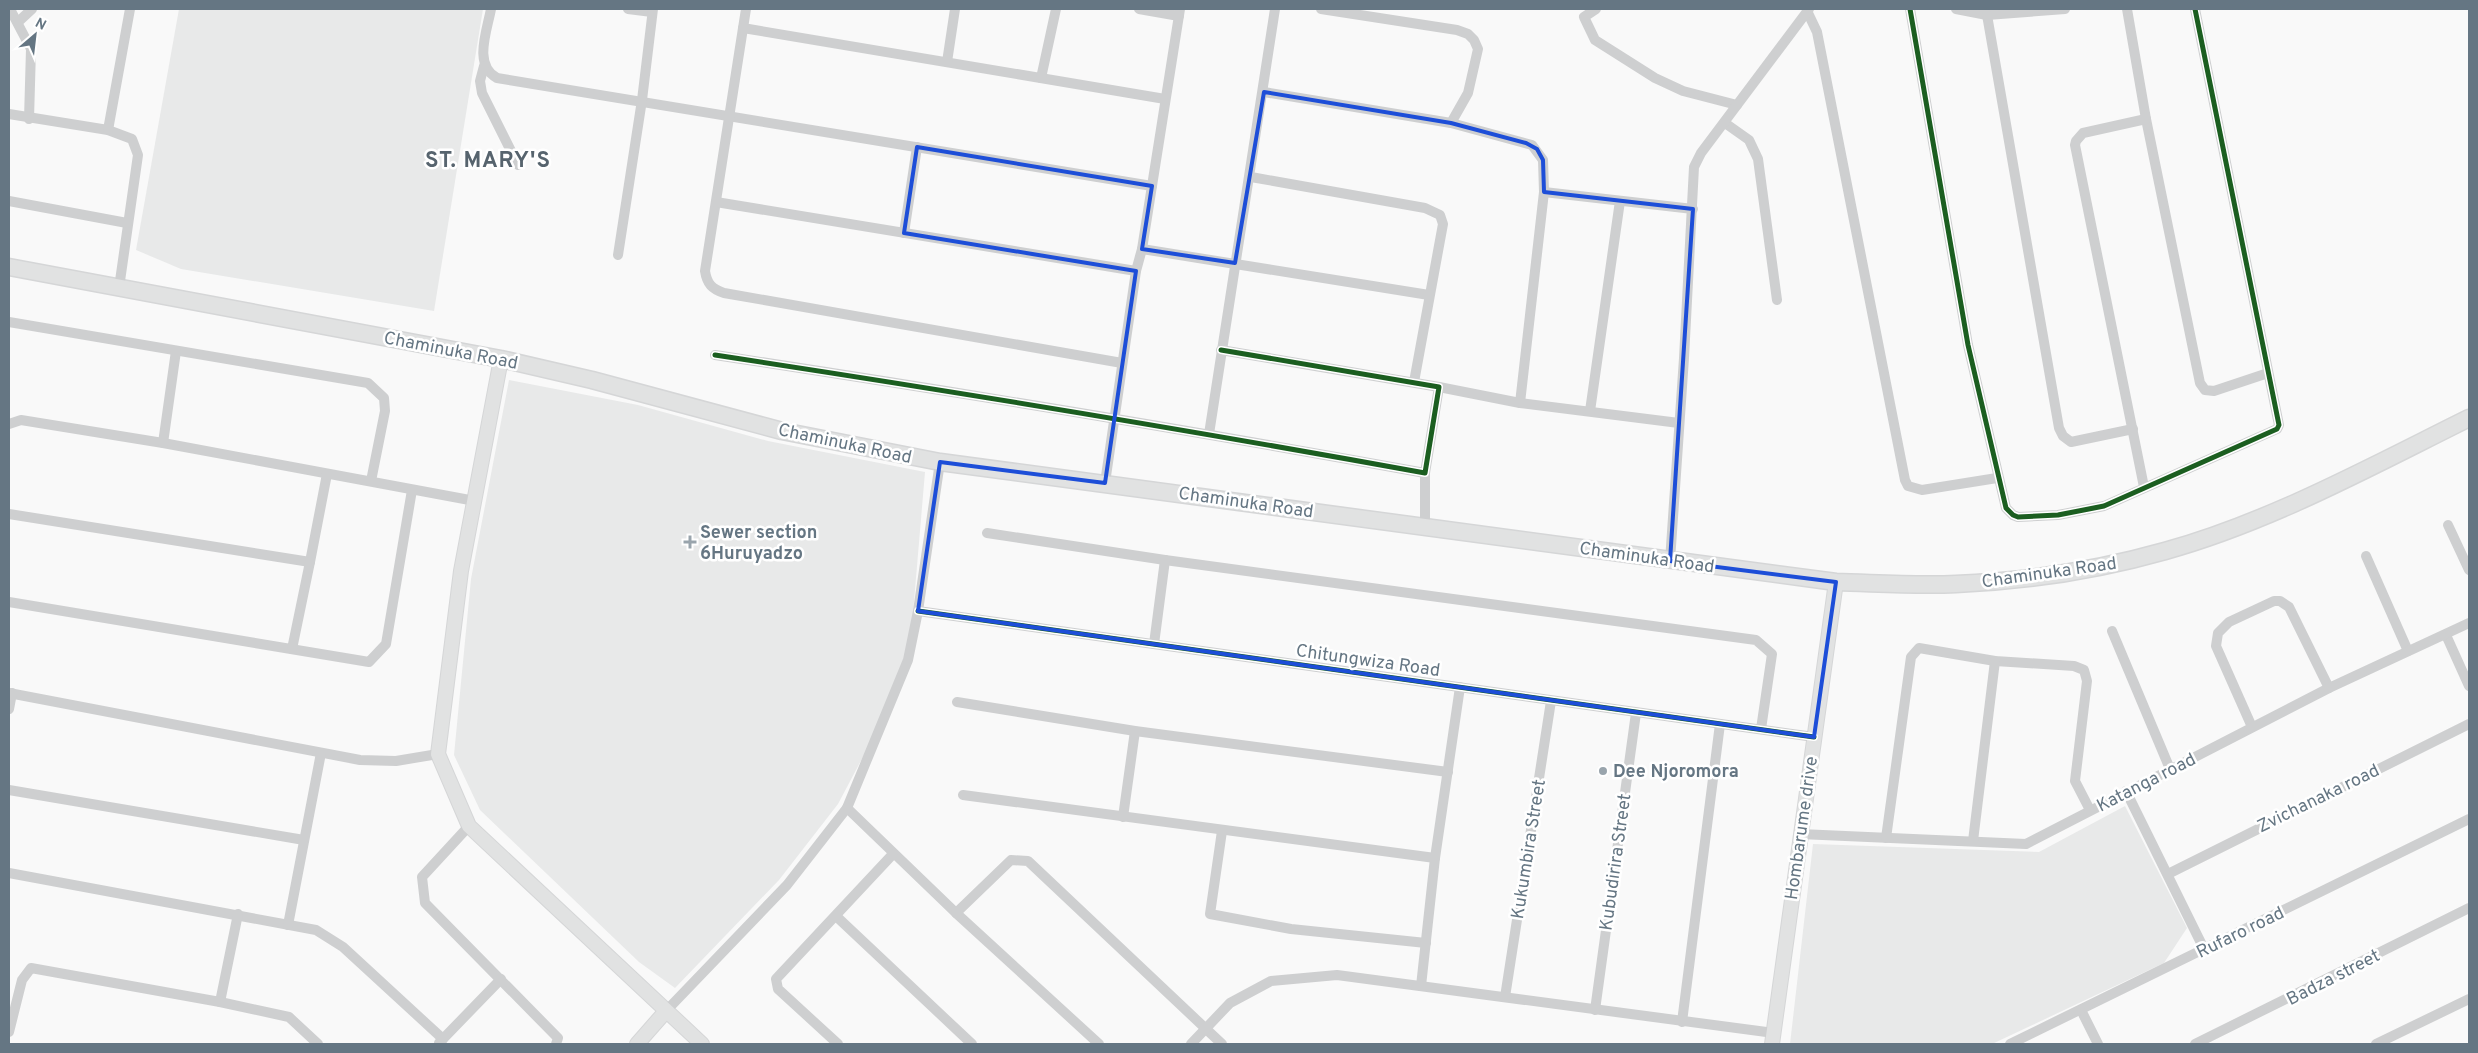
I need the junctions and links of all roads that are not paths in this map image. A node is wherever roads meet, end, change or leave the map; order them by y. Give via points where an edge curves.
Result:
1 (10, 9) edge
2 (32, 9) edge
3 (130, 9) edge
4 (491, 9) edge
5 (628, 9) edge
6 (746, 9) edge
7 (955, 9) edge
8 (1056, 9) edge
9 (1139, 9) edge
10 (1275, 9) edge
11 (1321, 9) edge
12 (1578, 9) edge
13 (1596, 9) edge
14 (1910, 9) edge
15 (1956, 9) edge
16 (2065, 9) edge
17 (2127, 9) edge
18 (2195, 9) edge
19 (653, 10) edge
20 (1808, 10) edge
21 (1180, 12) edge
22 (1986, 16) junction
23 (1584, 17) junction
24 (18, 22) junction
25 (743, 28) junction
26 (947, 62) junction
27 (484, 66) junction
28 (1041, 78) junction
29 (1264, 92) junction
30 (1165, 99) junction
31 (642, 100) junction
32 (1737, 105) junction
33 (9, 114) edge
34 (728, 115) junction
35 (29, 118) junction
36 (2146, 119) junction
37 (1451, 123) junction
38 (1725, 123) junction
39 (108, 130) junction
40 (918, 147) junction
41 (518, 165) dead end
42 (1251, 177) junction
43 (1152, 186) junction
44 (1544, 192) junction
45 (1620, 200) junction
46 (9, 201) edge
47 (716, 202) junction
48 (1693, 209) junction
49 (127, 223) junction
50 (904, 233) junction
51 (1142, 249) junction
52 (618, 255) dead end
53 (1235, 263) junction
54 (9, 268) edge
55 (1136, 271) junction
56 (119, 288) junction
57 (1429, 295) junction
58 (1777, 300) dead end
59 (9, 322) edge
60 (1221, 350) junction
61 (176, 351) junction
62 (715, 355) dead end
63 (502, 358) junction
64 (1122, 363) junction
65 (2268, 373) junction
66 (1414, 382) junction
67 (1439, 386) junction
68 (1520, 402) junction
69 (1590, 411) junction
70 (2469, 418) edge
71 (1114, 420) junction
72 (1679, 423) junction
73 (9, 424) edge
74 (2133, 429) junction
75 (1209, 434) junction
76 (163, 443) junction
77 (940, 462) junction
78 (1425, 473) junction
79 (327, 474) junction
80 (1997, 478) junction
81 (372, 481) junction
82 (1104, 483) junction
83 (2144, 488) junction
84 (412, 490) junction
85 (475, 501) junction
86 (9, 514) edge
87 (2448, 525) dead end
88 (1426, 527) junction
89 (986, 533) dead end
90 (2366, 556) dead end
91 (1165, 560) junction
92 (1670, 561) junction
93 (310, 562) junction
94 (2469, 570) edge
95 (1836, 582) junction
96 (9, 602) edge
97 (918, 611) junction
98 (2469, 623) edge
99 (2112, 632) dead end
100 (2446, 635) junction
101 (1154, 644) junction
102 (292, 649) junction
103 (2408, 651) junction
104 (1995, 661) junction
105 (2469, 686) edge
106 (1460, 687) junction
107 (2329, 688) junction
108 (10, 693) edge
109 (957, 702) dead end
110 (1551, 702) junction
111 (9, 709) edge
112 (1636, 713) junction
113 (1720, 724) junction
114 (2469, 724) edge
115 (2252, 727) junction
116 (1761, 729) junction
117 (1135, 731) junction
118 (1814, 738) junction
119 (321, 753) junction
120 (438, 754) junction
121 (2170, 769) junction
122 (1448, 772) junction
123 (9, 790) edge
124 (2126, 792) junction
125 (963, 795) dead end
126 (847, 808) junction
127 (2090, 810) junction
128 (1123, 817) junction
129 (2469, 819) edge
130 (469, 826) junction
131 (1222, 831) junction
132 (1800, 834) junction
133 (1886, 838) junction
134 (304, 840) junction
135 (1973, 840) junction
136 (894, 854) junction
137 (1435, 858) junction
138 (9, 873) edge
139 (2168, 874) junction
140 (2469, 908) edge
141 (956, 912) junction
142 (238, 914) junction
143 (836, 917) junction
144 (288, 925) junction
145 (1426, 944) junction
146 (2204, 949) junction
147 (501, 979) junction
148 (1421, 986) junction
149 (1505, 997) junction
150 (2469, 999) edge
151 (220, 1002) junction
152 (666, 1010) junction
153 (1594, 1010) junction
154 (2081, 1010) junction
155 (1682, 1022) junction
156 (1206, 1029) junction
157 (9, 1032) edge
158 (1773, 1038) edge
159 (440, 1042) edge
160 (318, 1044) edge
161 (556, 1044) edge
162 (637, 1044) edge
163 (702, 1044) edge
164 (838, 1044) edge
165 (972, 1044) edge
166 (1099, 1044) edge
167 (1191, 1044) edge
168 (1222, 1044) edge
169 (2010, 1044) edge
170 (2098, 1044) edge
171 (2196, 1044) edge
172 (2376, 1044) edge

1 - 24 street
2 - 24 street
3 - 39 street
4 - 27 street
5 - 19 street
6 - 25 street
7 - 26 street
8 - 28 street
9 - 21 street
10 - 29 street
11 - 37 street via 1457,30 1474,40 1478,49 1468,93
12 - 23 street
13 - 23 street
14 - 80 street via 1968,345
15 - 22 street
16 - 22 street
17 - 36 street
18 - 65 street
19 - 31 street
20 - 32 street
20 - 80 street via 1817,32 1905,480 1908,486 1922,490
21 - 30 street
22 - 74 street via 2059,428 2071,442
23 - 32 street via 1595,40 1654,78 1683,91
24 - 35 street via 31,49
25 - 26 street
25 - 34 street
26 - 28 street
27 - 31 street via 497,78
27 - 41 street via 480,81 482,93
28 - 30 street
29 - 37 street
29 - 42 street
30 - 43 street
31 - 34 street
31 - 52 street
32 - 38 street
33 - 35 street
34 - 40 street
34 - 47 street
35 - 39 street
36 - 65 street via 2200,383 2205,390 2214,391
36 - 74 street via 2084,133 2076,141
37 - 44 street via 1532,146 1543,160
38 - 48 street via 1694,167
38 - 58 street via 1749,140 1758,159
39 - 49 street via 132,139 138,155
40 - 43 street
40 - 50 street
42 - 53 street
42 - 57 street via 1434,211 1443,224
43 - 51 street
44 - 45 street
44 - 68 street
45 - 48 street
45 - 69 street
46 - 49 street
47 - 50 street
47 - 64 street via 705,271 714,290
48 - 72 street
49 - 56 street
50 - 55 street
51 - 53 street
51 - 55 street
53 - 57 street
53 - 60 street
54 - 56 main road, Chaminuka Road
55 - 64 street
56 - 63 main road, Chaminuka Road
57 - 66 street
59 - 61 street
60 - 66 street
60 - 75 street
61 - 76 street
61 - 81 street via 368,383 384,398 386,411
62 - 71 street via 922,386
63 - 77 main road, Chaminuka Road via 782,431
63 - 85 street
64 - 71 street
65 - 83 street via 2279,424 2274,432
66 - 67 street
67 - 68 street
67 - 78 street
68 - 69 street
69 - 72 street
70 - 95 main road, Chaminuka Road via 2277,511 2165,551 2007,580 1907,585
71 - 75 street
71 - 82 street
72 - 92 street
73 - 76 street via 21,420
74 - 83 street
75 - 78 street
76 - 79 street
77 - 82 main road, Chaminuka Road
77 - 97 street
78 - 88 street
79 - 81 street
79 - 93 street
80 - 83 street via 2006,508 2018,517 2086,511
81 - 84 street
82 - 88 main road, Chaminuka Road
84 - 85 street
84 - 102 street via 386,644 369,662
85 - 120 street via 460,580
86 - 93 street
87 - 94 street
88 - 92 main road, Chaminuka Road
89 - 91 street
90 - 103 street
91 - 101 street
91 - 116 street via 1756,640 1772,654
92 - 95 main road, Chaminuka Road
93 - 102 street
95 - 118 street, Hombarume drive
96 - 102 street
97 - 101 street, Chitungwiza Road
97 - 126 street via 908,660
98 - 100 street, Katanga road
99 - 121 street
100 - 103 street, Katanga road
100 - 105 street
101 - 106 street, Chitungwiza Road
103 - 107 street, Katanga road
104 - 127 street via 2074,666 2084,670 2088,681 2074,781
104 - 133 street via 1919,648 1911,656
104 - 135 street
106 - 110 street, Chitungwiza Road
106 - 122 street
107 - 115 street, Katanga road
107 - 115 street via 2290,607 2285,603 2274,601 2230,622 2218,633 2216,646
108 - 111 street
108 - 119 street
109 - 117 street
110 - 112 street, Chitungwiza Road
110 - 149 street, Kukumbira Street
112 - 113 street, Chitungwiza Road
112 - 153 street, Kubudirira Street
113 - 116 street, Chitungwiza Road
113 - 155 street
114 - 139 street, Zvichanaka road
115 - 121 street, Katanga road
116 - 118 street, Chitungwiza Road
117 - 122 street
117 - 128 street
118 - 132 street, Hombarume drive
119 - 120 street via 360,760 396,760
119 - 134 street
120 - 130 street
121 - 124 street, Katanga road
122 - 137 street
123 - 134 street
124 - 127 street, Katanga road
124 - 139 street
125 - 128 street
126 - 136 street
126 - 152 street via 787,885
127 - 135 street, Katanga road via 2026,844
128 - 131 street
129 - 146 street, Rufaro road
130 - 147 street via 422,877 425,903
130 - 152 street
131 - 137 street
131 - 145 street via 1210,914 1292,929
132 - 133 street, Katanga road
132 - 158 street, Hombarume drive
133 - 135 street, Katanga road
134 - 144 street
136 - 141 street
136 - 143 street
137 - 145 street
138 - 142 street
139 - 146 street
140 - 171 street, Badza street
141 - 156 street via 1011,860 1028,862
141 - 166 street
142 - 144 street
142 - 151 street
143 - 164 street via 776,979 778,990
143 - 165 street
144 - 159 street via 316,930 343,947
145 - 148 street
146 - 154 street, Rufaro road
147 - 159 street
147 - 161 street via 558,1038
148 - 149 street
148 - 156 street via 1337,975 1271,981 1230,1003
149 - 153 street
150 - 172 street
151 - 157 street via 31,968 22,980
151 - 160 street via 288,1017
152 - 162 street
152 - 163 street
153 - 155 street
154 - 169 street, Rufaro road
154 - 170 street
155 - 158 street
156 - 167 street
156 - 168 street

